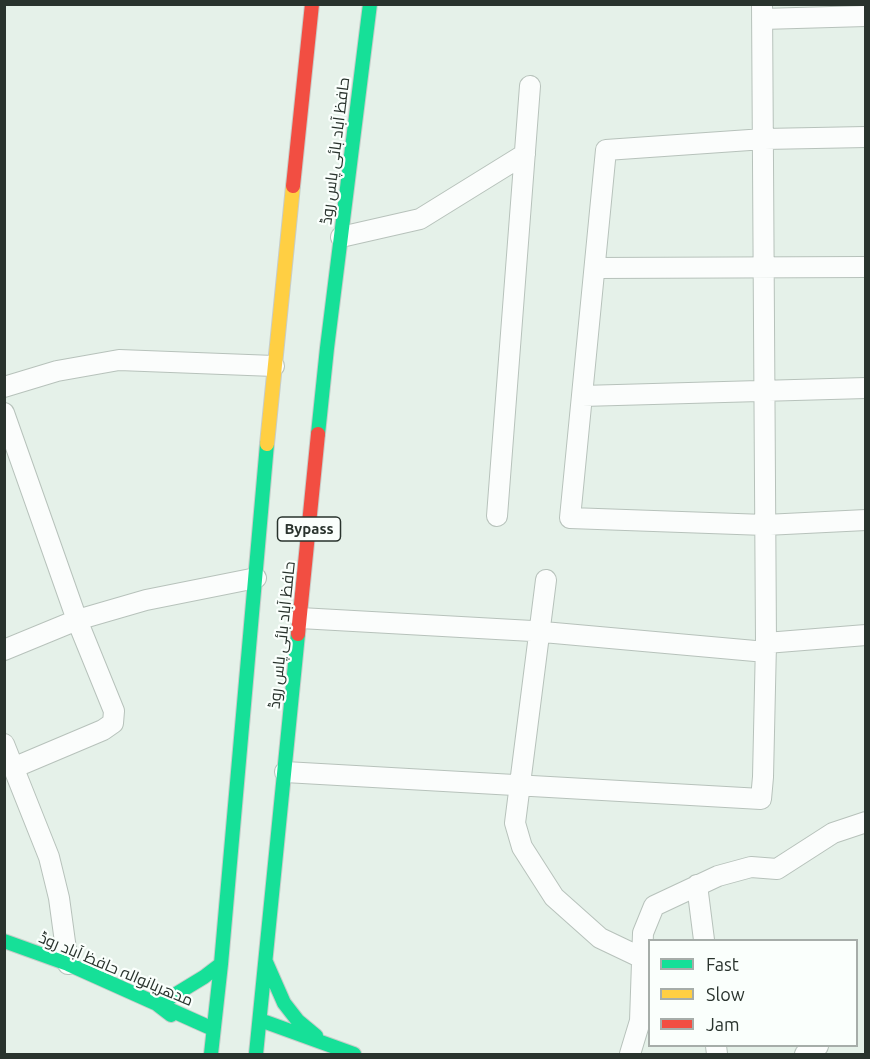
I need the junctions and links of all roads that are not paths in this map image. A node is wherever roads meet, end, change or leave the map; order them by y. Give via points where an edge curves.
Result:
1 (312, 4) edge
2 (370, 4) edge
3 (762, 12) edge
4 (866, 16) edge
5 (530, 86) dead end
6 (866, 137) edge
7 (764, 138) junction
8 (525, 154) junction
9 (341, 237) junction
10 (866, 267) edge
11 (595, 268) junction
12 (764, 268) junction
13 (274, 366) junction
14 (4, 387) edge
15 (866, 388) edge
16 (765, 390) junction
17 (582, 396) junction
18 (4, 413) edge
19 (497, 516) dead end
20 (866, 520) edge
21 (765, 525) junction
22 (256, 578) junction
23 (546, 580) dead end
24 (300, 618) junction
25 (77, 620) junction
26 (539, 632) junction
27 (866, 635) edge
28 (766, 647) junction
29 (4, 650) edge
30 (4, 744) edge
31 (13, 768) junction
32 (285, 772) junction
33 (520, 785) junction
34 (866, 822) edge
35 (697, 885) junction
36 (704, 939) edge
37 (4, 941) edge
38 (642, 958) junction
39 (266, 962) junction
40 (68, 964) junction
41 (221, 964) junction
42 (158, 1005) junction
43 (260, 1020) junction
44 (213, 1029) junction
45 (322, 1041) junction
46 (285, 1042) dead end
47 (210, 1054) edge
48 (256, 1054) edge
49 (354, 1054) edge
50 (630, 1054) edge

1 - 13 main road, حافظ آباد بائی پاس روڈ / Bypass
2 - 9 main road, حافظ آباد بائی پاس روڈ / Bypass
3 - 4 street
3 - 7 street
5 - 8 street
6 - 7 street
7 - 11 street via 606,150
7 - 12 street
8 - 9 street via 420,219
8 - 19 street
9 - 24 main road, حافظ آباد بائی پاس روڈ / Bypass
10 - 12 street
11 - 12 street
11 - 17 street
12 - 16 street
13 - 14 street via 119,360 57,371
13 - 22 main road, حافظ آباد بائی پاس روڈ / Bypass
15 - 16 street
16 - 17 street
16 - 21 street
17 - 21 street via 570,518
18 - 25 street
20 - 21 street
21 - 28 street
22 - 25 street via 146,600
22 - 41 main road, حافظ آباد بائی پاس روڈ / Bypass
23 - 26 street
24 - 26 street
24 - 32 main road, حافظ آباد بائی پاس روڈ / Bypass
25 - 29 street
25 - 31 street via 114,711 112,723
26 - 28 street
26 - 33 street
27 - 28 street
28 - 33 street via 761,799
30 - 31 street
31 - 40 street via 49,857
32 - 33 street
32 - 39 main road, حافظ آباد بائی پاس روڈ / Bypass
33 - 38 street via 515,824 522,847 554,897 600,938
34 - 35 street via 833,833 777,870 751,867
35 - 36 street
35 - 38 street via 654,906 643,933
37 - 40 main road, مدھریانوالہ حافظ آباد روڈ
38 - 50 street via 640,1021
39 - 43 main road, حافظ آباد بائی پاس روڈ / Bypass
39 - 45 main road via 284,1003
40 - 42 main road, مدھریانوالہ حافظ آباد روڈ
41 - 42 main road
41 - 44 main road, حافظ آباد بائی پاس روڈ / Bypass
42 - 44 main road, مدھریانوالہ حافظ آباد روڈ
42 - 47 main road via 181,1022
43 - 45 main road
43 - 48 main road, حافظ آباد بائی پاس روڈ / Bypass
44 - 47 main road, حافظ آباد بائی پاس روڈ / Bypass
45 - 46 main road
45 - 49 main road

